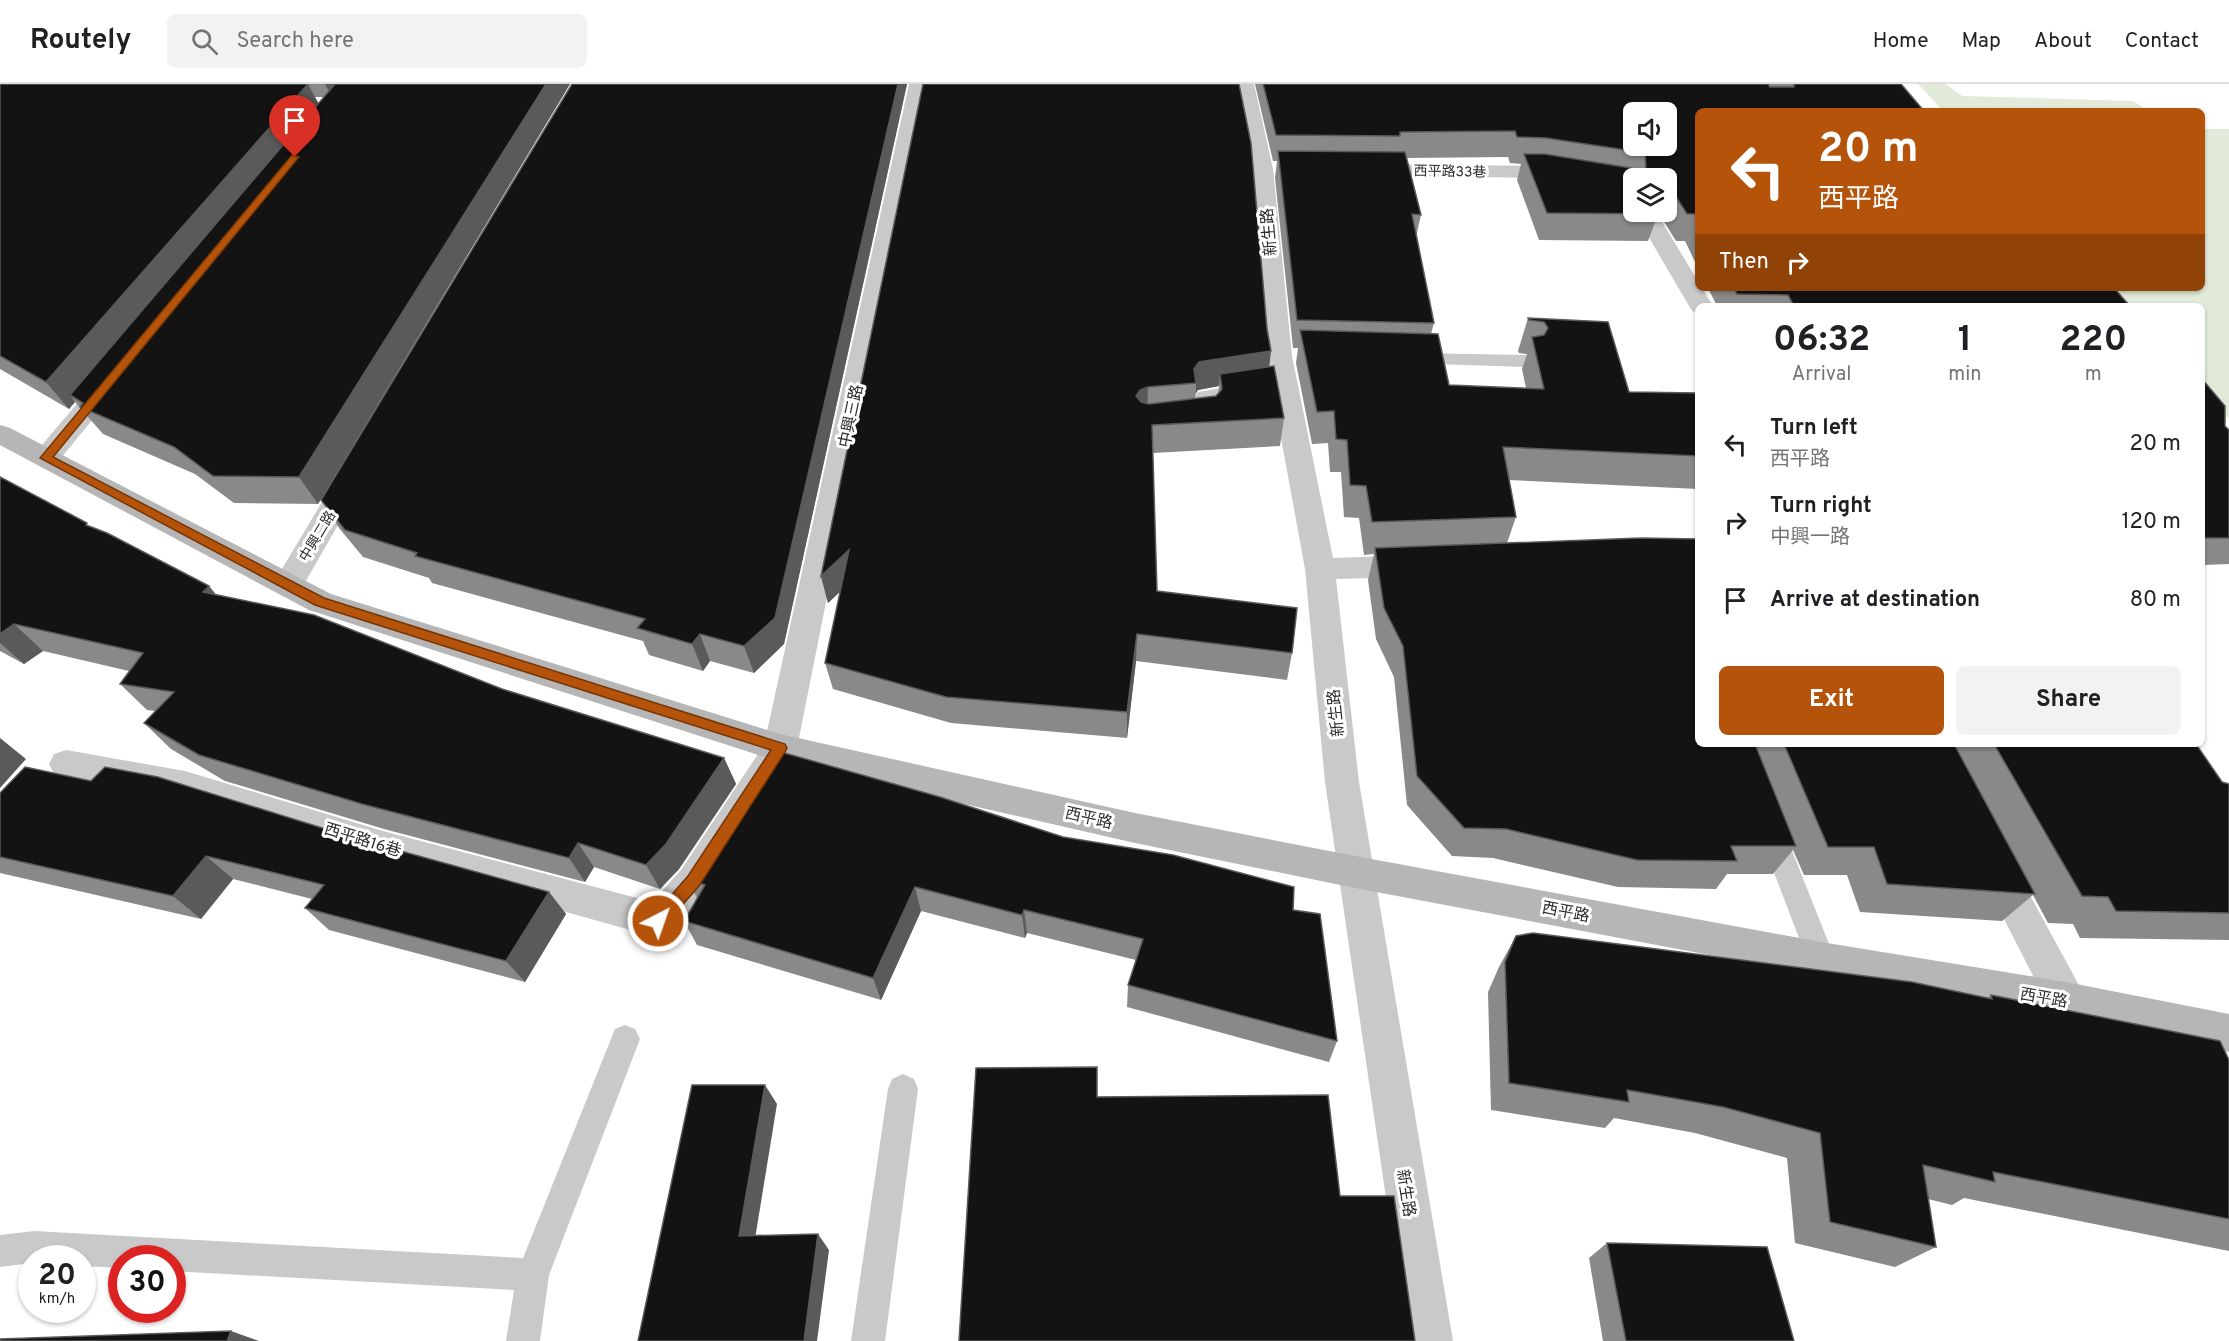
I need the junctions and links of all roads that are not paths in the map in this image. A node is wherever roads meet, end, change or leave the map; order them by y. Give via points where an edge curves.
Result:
1 (919, 84) edge
2 (1244, 84) edge
3 (1342, 170) edge
4 (1623, 186) edge
5 (1651, 222) edge
6 (1699, 303) edge
7 (129, 358) edge
8 (1396, 358) edge
9 (1526, 361) dead end
10 (1288, 366) junction
11 (1172, 420) edge
12 (0, 434) edge
13 (366, 452) edge
14 (46, 458) junction
15 (1438, 565) edge
16 (1320, 569) junction
17 (288, 585) junction
18 (780, 748) junction
19 (66, 764) dead end
20 (1762, 808) edge
21 (1979, 836) edge
22 (1355, 872) junction
23 (1821, 959) junction
24 (2066, 1000) junction
25 (2229, 1031) edge
26 (625, 1039) dead end
27 (903, 1089) dead end
28 (0, 1251) edge
29 (533, 1275) junction
30 (523, 1341) edge
31 (868, 1341) edge
32 (1430, 1341) edge

1 - 18 street, 中興三路
2 - 10 street, 新生路 via 1273,169
3 - 4 street, 西平路33巷 via 1538,172
5 - 6 street
7 - 14 street
8 - 9 lane
10 - 11 lane via 1205,396 1207,417
10 - 16 street, 新生路
12 - 14 main road, 西平路
13 - 17 street, 中興二路
14 - 17 main road, 西平路
15 - 16 street
16 - 22 street, 新生路
17 - 18 main road, 西平路 via 320,602
18 - 19 street, 西平路16巷 via 694,881 658,921 383,846 184,784
18 - 22 main road, 西平路 via 1135,828
20 - 23 lane
21 - 24 street
22 - 23 main road, 西平路
22 - 32 street, 新生路
23 - 24 main road, 西平路
24 - 25 main road, 西平路
26 - 29 lane
27 - 31 lane
28 - 29 lane via 34,1247
29 - 30 lane

